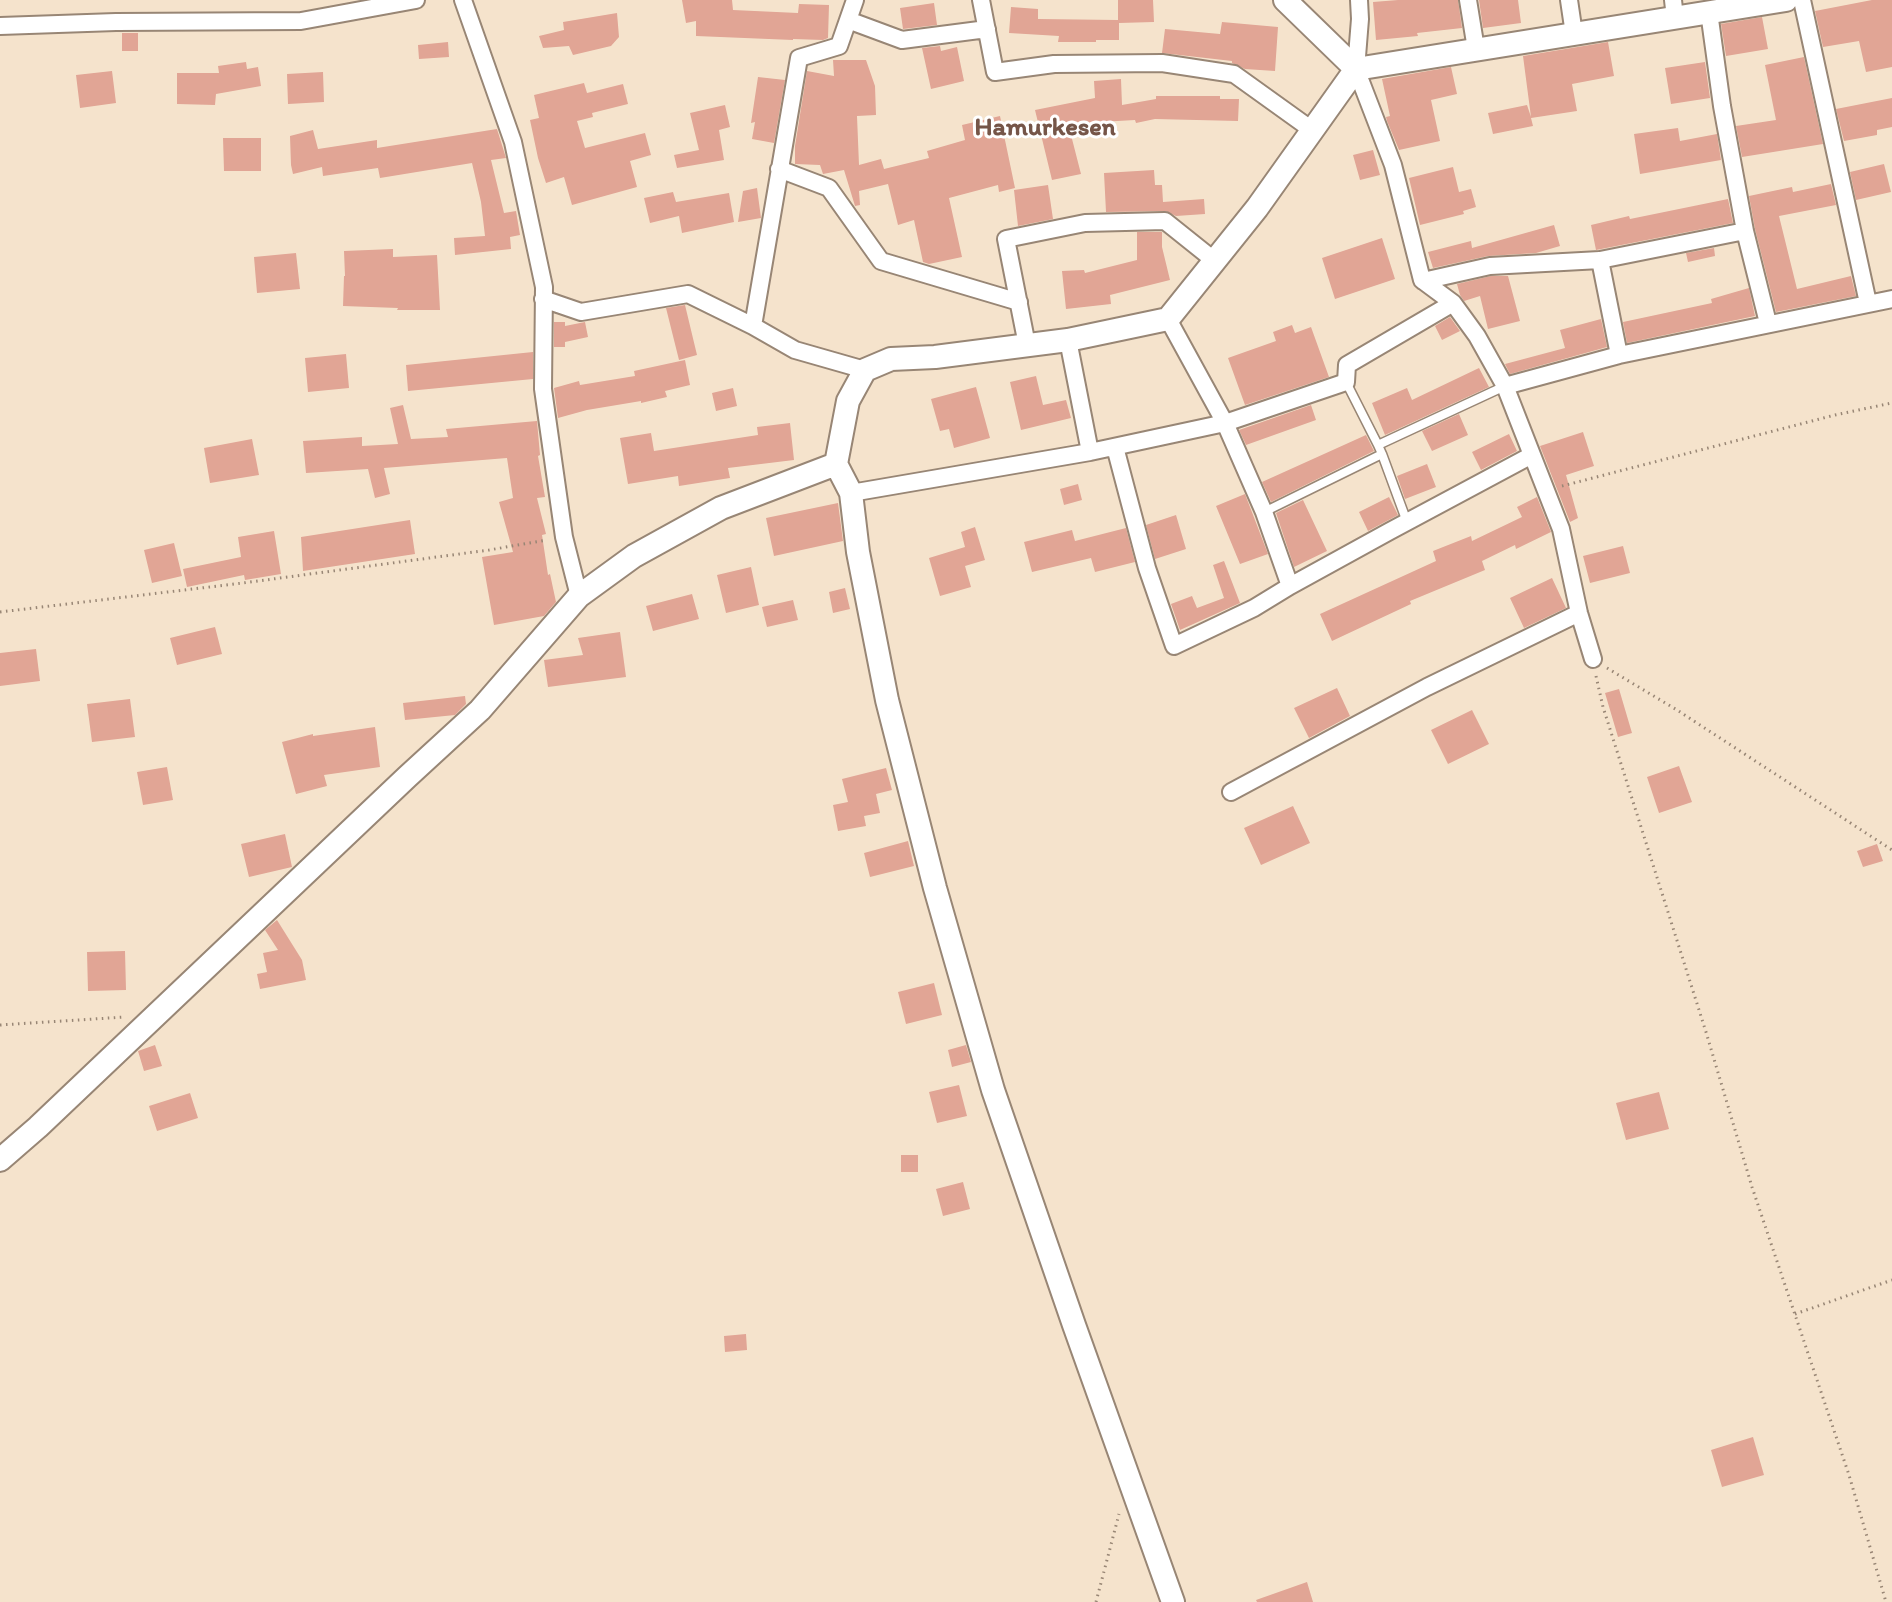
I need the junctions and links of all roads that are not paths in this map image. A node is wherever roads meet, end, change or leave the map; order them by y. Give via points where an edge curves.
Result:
1 (416, 0) edge
2 (463, 0) edge
3 (855, 0) edge
4 (981, 0) edge
5 (1285, 0) edge
6 (1359, 0) edge
7 (1468, 0) edge
8 (1569, 0) edge
9 (1786, 0) edge
10 (1802, 0) edge
11 (1674, 9) edge
12 (1709, 12) junction
13 (848, 20) junction
14 (0, 26) edge
15 (987, 29) junction
16 (1574, 34) junction
17 (1476, 49) junction
18 (1356, 69) junction
19 (1312, 130) junction
20 (780, 169) junction
21 (1745, 231) junction
22 (1600, 260) junction
23 (1215, 261) junction
24 (1423, 281) junction
25 (543, 299) junction
26 (1892, 299) edge
27 (1019, 302) junction
28 (1453, 303) junction
29 (1868, 303) junction
30 (1168, 319) junction
31 (1768, 323) junction
32 (753, 326) junction
33 (1068, 340) junction
34 (1027, 345) junction
35 (1619, 355) junction
36 (865, 370) junction
37 (1346, 382) junction
38 (1505, 386) junction
39 (1225, 423) junction
40 (1378, 445) junction
41 (1115, 447) junction
42 (1090, 452) junction
43 (1382, 454) junction
44 (1532, 455) junction
45 (836, 464) junction
46 (851, 493) junction
47 (1264, 512) junction
48 (1407, 522) junction
49 (1290, 586) junction
50 (579, 596) junction
51 (1579, 613) junction
52 (1593, 659) road end
53 (1231, 792) dead end
54 (0, 1160) edge
55 (1173, 1602) edge

1 - 14 street via 301,21
2 - 25 street via 513,142 544,287
3 - 13 street
4 - 15 street
5 - 18 street
6 - 18 street
7 - 17 street
8 - 16 street
9 - 12 street
10 - 29 street
11 - 12 street
11 - 16 street
12 - 21 street
13 - 15 street via 902,40
13 - 20 street via 839,46 799,58
15 - 19 street via 995,72 1054,64 1162,63 1234,74
16 - 17 street
17 - 18 street
18 - 19 street
18 - 24 street via 1393,165
19 - 23 street
20 - 27 street via 829,188 881,261
20 - 32 street
21 - 22 street
21 - 31 street
22 - 24 street via 1490,266
22 - 35 street
23 - 27 street via 1165,221 1085,222 1017,236 1006,239
23 - 30 street
24 - 28 street
25 - 32 street via 581,312 688,294
25 - 50 street via 543,389 564,537
26 - 29 street
27 - 34 street
28 - 37 street via 1347,365
28 - 38 street
29 - 31 street
30 - 33 street
30 - 39 street
31 - 35 street
32 - 36 street via 795,350
33 - 34 street
33 - 42 street
34 - 36 street via 935,357 891,358
35 - 38 street
36 - 45 street via 848,401
37 - 39 street
37 - 40 lane
38 - 40 lane
38 - 44 street
39 - 41 street
39 - 47 street
40 - 43 lane
41 - 42 street
41 - 49 street via 1147,568 1174,646 1254,608
42 - 46 street
43 - 47 lane
43 - 48 lane
44 - 48 street
44 - 51 street via 1561,529
45 - 46 street
45 - 50 street via 721,508 634,556
46 - 55 street via 858,552 887,700 990,1079
47 - 49 street
48 - 49 street
50 - 54 street via 480,710
51 - 52 street
51 - 53 street via 1427,687

